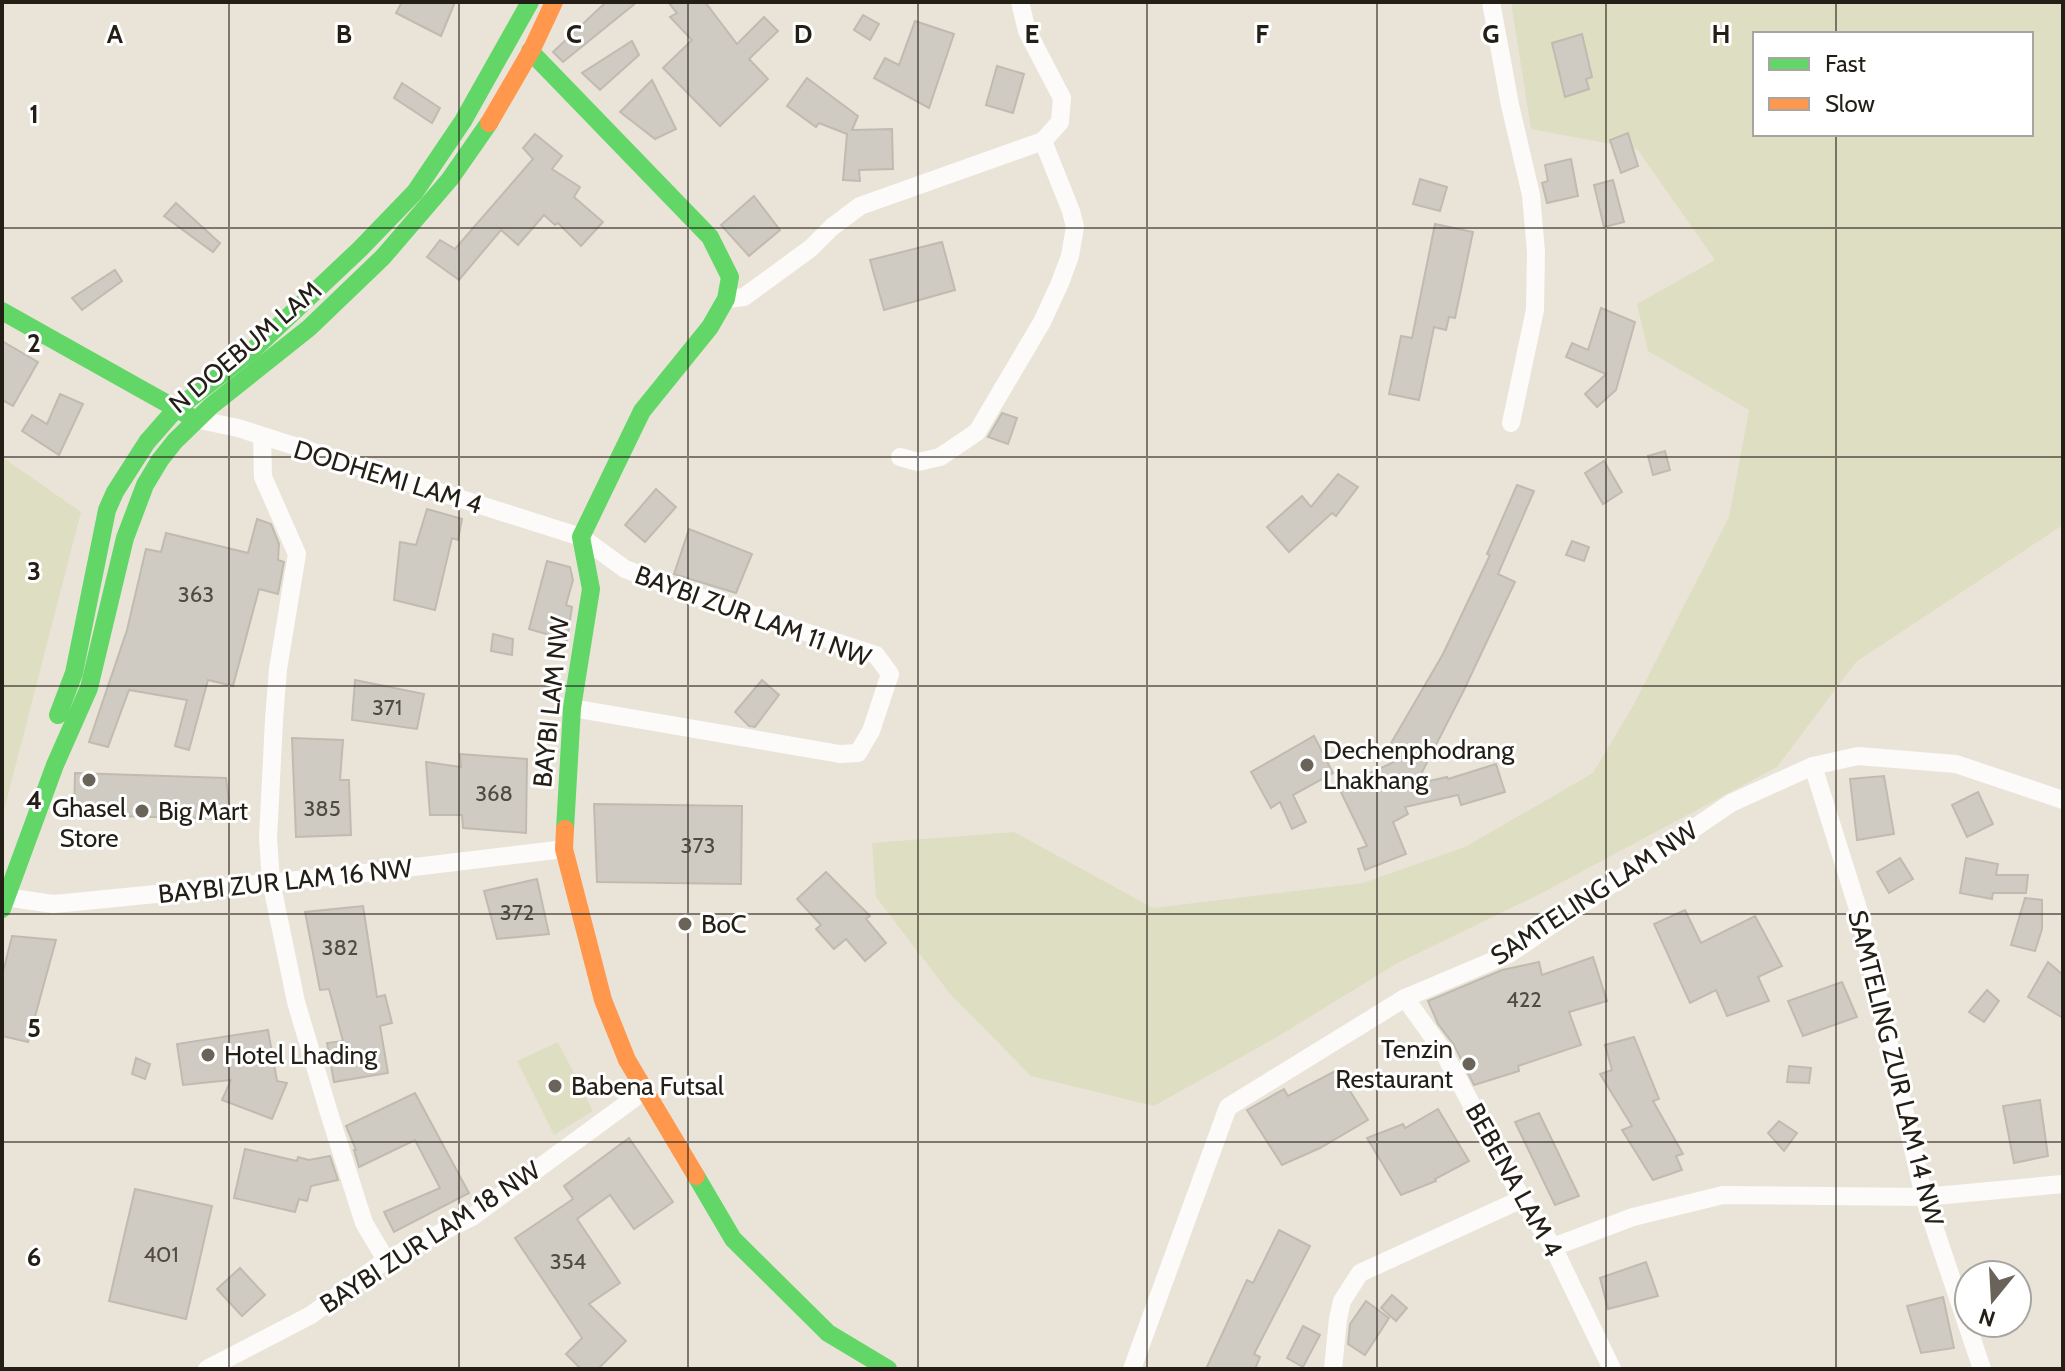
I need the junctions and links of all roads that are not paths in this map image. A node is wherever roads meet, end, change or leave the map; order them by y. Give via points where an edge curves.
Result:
1 (530, 2) edge
2 (554, 2) edge
3 (1020, 2) edge
4 (1491, 2) edge
5 (530, 51) junction
6 (1043, 141) junction
7 (726, 299) junction
8 (2, 311) edge
9 (175, 410) junction
10 (195, 419) junction
11 (1511, 423) dead end
12 (262, 437) junction
13 (900, 457) dead end
14 (581, 537) junction
15 (572, 708) junction
16 (1813, 766) junction
17 (2063, 800) edge
18 (564, 849) junction
19 (2, 861) edge
20 (271, 881) junction
21 (4, 903) edge
22 (1405, 998) junction
23 (644, 1091) junction
24 (2063, 1184) edge
25 (1924, 1197) junction
26 (1522, 1199) junction
27 (1553, 1247) junction
28 (386, 1260) junction
29 (207, 1369) edge
30 (888, 1369) edge
31 (1132, 1369) edge
32 (1333, 1369) edge
33 (1612, 1369) edge
34 (1982, 1369) edge

1 - 9 main road, N DOEBUM LAM via 463,121 415,192 253,350
2 - 5 main road, N DOEBUM LAM
3 - 6 street via 1027,31 1062,98 1060,122
4 - 11 street via 1531,195 1536,252 1535,310
5 - 7 main road via 710,237 730,277
5 - 10 main road, N DOEBUM LAM via 474,148 416,223 346,296
6 - 7 street via 860,206 744,297
6 - 13 street via 1075,227 1060,283 977,432 940,457 918,462
7 - 14 main road via 642,411
8 - 9 main road
9 - 10 main road
9 - 19 main road, N DOEBUM LAM via 147,442 107,510 74,673
10 - 12 street, DODHEMI LAM 4
10 - 21 main road, N DOEBUM LAM via 161,457 132,511 92,679
12 - 14 street, DODHEMI LAM 4
12 - 20 street via 263,477 297,554 276,694 268,838
14 - 15 main road, BAYBI LAM NW via 591,589
14 - 15 street, BAYBI ZUR LAM 11 NW via 625,569 876,655 890,674 858,753
15 - 18 main road, BAYBI LAM NW
16 - 17 street, SAMTELING LAM NW via 1858,756 1956,764
16 - 22 street, SAMTELING LAM NW via 1731,803 1509,954
16 - 25 street, SAMTELING ZUR LAM 14 NW via 1859,912
18 - 20 street, BAYBI ZUR LAM 16 NW
18 - 23 main road, BAYBI LAM NW via 603,1000
20 - 21 street, BAYBI ZUR LAM 16 NW via 53,904
20 - 28 street via 296,1002 325,1099 364,1223
22 - 26 street, BEBENA LAM 4 via 1443,1051
22 - 31 street, SAMTELING LAM NW via 1228,1107
23 - 28 street, BAYBI ZUR LAM 18 NW via 472,1217
23 - 30 main road, BAYBI LAM NW via 733,1239 828,1333
24 - 25 street
25 - 27 street via 1723,1195 1633,1217
25 - 34 street, SAMTELING ZUR LAM 14 NW
26 - 27 street, BEBENA LAM 4
26 - 32 street via 1360,1273 1342,1301
27 - 33 street, BEBENA LAM 4
28 - 29 street, BAYBI ZUR LAM 18 NW via 311,1315

